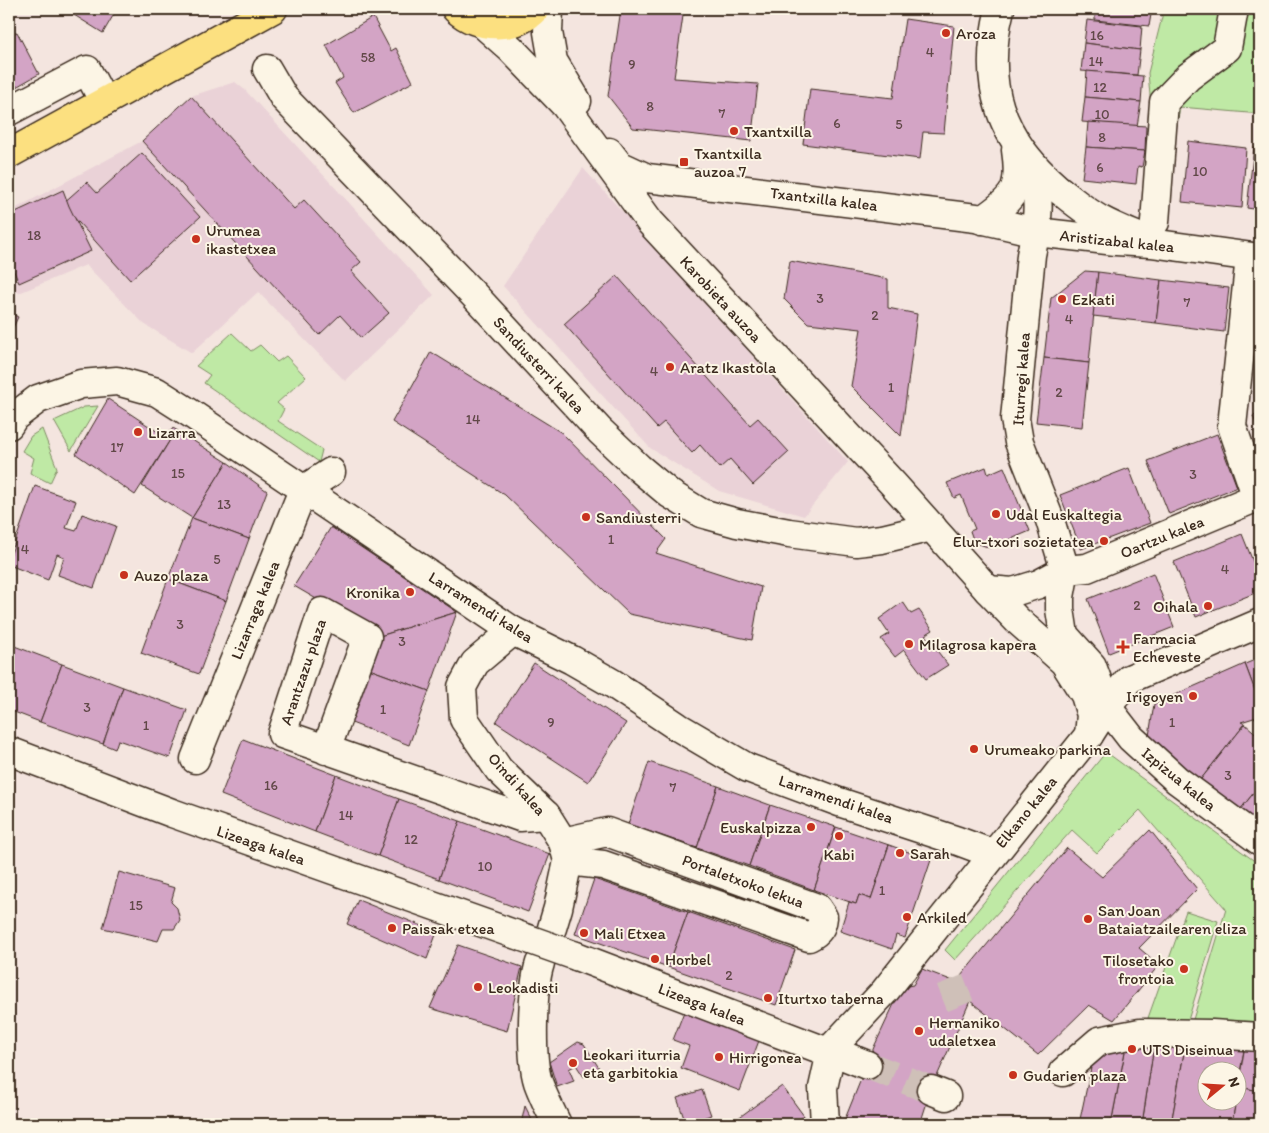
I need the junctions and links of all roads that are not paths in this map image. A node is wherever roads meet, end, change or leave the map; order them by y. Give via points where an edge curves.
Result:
1 (273, 9) edge
2 (280, 9) edge
3 (456, 9) edge
4 (535, 9) edge
5 (549, 9) edge
6 (1000, 9) edge
7 (1234, 9) edge
8 (246, 24) junction
9 (483, 24) junction
10 (267, 69) dead end
11 (104, 102) junction
12 (9, 111) edge
13 (1022, 151) junction
14 (9, 154) edge
15 (672, 181) junction
16 (979, 219) junction
17 (650, 222) junction
18 (1036, 232) junction
19 (1153, 232) junction
20 (1255, 257) edge
21 (9, 425) edge
22 (331, 472) dead end
23 (303, 490) junction
24 (898, 492) junction
25 (1258, 497) edge
26 (932, 528) junction
27 (882, 539) junction
28 (1065, 570) junction
29 (988, 590) junction
30 (1260, 623) edge
31 (513, 631) junction
32 (1064, 662) junction
33 (1096, 677) junction
34 (1129, 679) junction
35 (1108, 707) junction
36 (1089, 735) junction
37 (326, 750) junction
38 (9, 751) edge
39 (195, 760) dead end
40 (546, 815) junction
41 (1260, 841) edge
42 (566, 852) junction
43 (993, 854) junction
44 (552, 928) dead end
45 (540, 963) dead end
46 (1260, 1037) edge
47 (828, 1052) junction
48 (867, 1065) tunnel mouth
49 (1063, 1072) dead end
50 (557, 1124) edge
51 (825, 1124) edge

1 - 8 main road
2 - 8 main road
3 - 9 main road
4 - 9 main road via 516,21
5 - 15 street via 548,32 553,61 605,146 619,165 647,178
6 - 13 street, Iturregi kalea via 992,48 996,96 1004,121
7 - 19 street via 1227,48 1188,77 1164,102
8 - 11 main road
9 - 17 street, Karobieta auzoa via 565,105
10 - 27 street, Sandiusterri kalea via 284,98 600,431 670,494 701,513 737,523 856,542
11 - 12 street via 87,70
11 - 14 main road
13 - 16 street, Iturregi kalea via 1018,184 1010,198
13 - 18 street, Iturregi kalea via 1036,184 1039,203
13 - 19 street, Iturregi kalea via 1048,180 1091,214 1103,221
15 - 16 street, Txantxilla kalea
15 - 17 street via 660,195
16 - 18 street, Aristizabal kalea
17 - 24 street, Karobieta auzoa
18 - 19 street, Aristizabal kalea via 1116,241
18 - 28 street, Iturregi kalea via 1015,419 1019,442 1050,520
19 - 20 street, Aristizabal kalea
20 - 25 street, Oartzu kalea via 1232,426
21 - 23 street, Larramendi kalea via 14,417 38,399 81,384 117,381 156,392
22 - 23 street
23 - 31 street, Larramendi kalea
23 - 39 street, Lizarraga kalea
24 - 26 street, Karobieta auzoa
24 - 27 street via 892,522
25 - 28 street, Oartzu kalea via 1087,568
26 - 27 street, Sandiusterri kalea
26 - 29 street, Karobieta auzoa
28 - 29 street via 1039,584 1013,592
28 - 33 street via 1060,597 1064,635 1088,660
29 - 32 street
30 - 34 street, Elkano kalea
31 - 40 street, Oindi kalea via 475,664 462,686 464,719 499,770
31 - 43 street, Larramendi kalea via 572,660 754,771
32 - 33 street
32 - 36 street via 1085,695 1091,715
33 - 34 street
33 - 35 street
34 - 35 street, Elkano kalea
35 - 36 street, Elkano kalea
35 - 41 street, Izpizua kalea via 1131,738 1177,780
36 - 43 street, Elkano kalea
37 - 37 street, Arantzazu plaza via 282,734 322,612 367,637
37 - 40 street, Arantzazu plaza via 520,817
38 - 47 street, Lizeaga kalea, bridge via 181,816 576,956
40 - 42 street, Oindi kalea
42 - 42 street, Portaletxoko lekua via 809,937 822,927 823,917 817,908 607,832
42 - 44 street
43 - 47 street, Elkano kalea via 885,991
45 - 50 street via 533,1054 538,1081
46 - 49 street via 1140,1033 1099,1041
47 - 48 street, Lizeaga kalea
47 - 51 street

